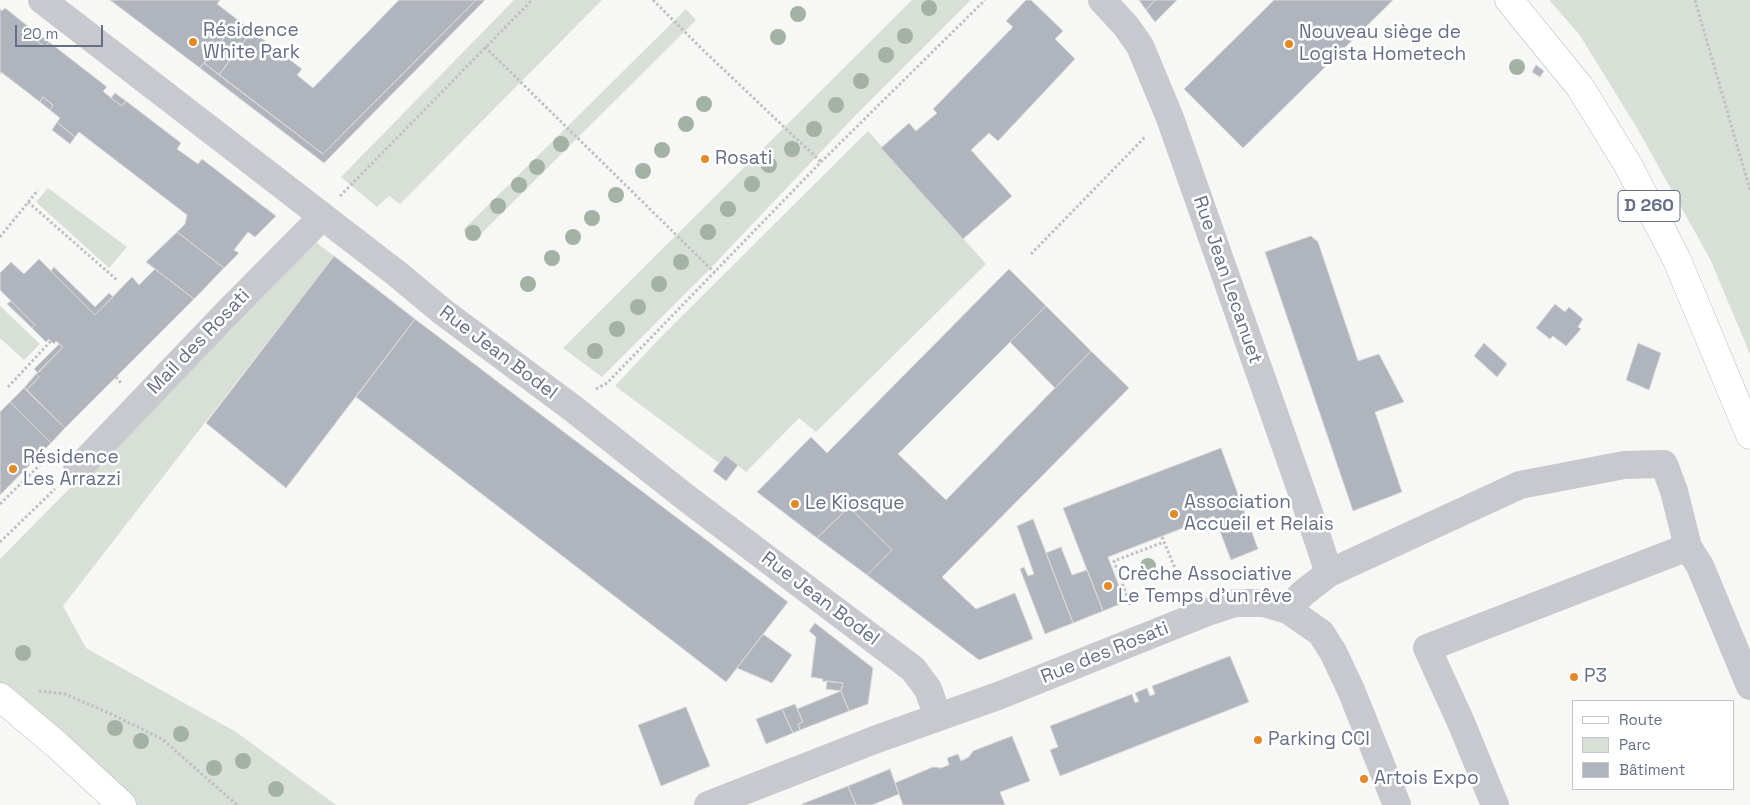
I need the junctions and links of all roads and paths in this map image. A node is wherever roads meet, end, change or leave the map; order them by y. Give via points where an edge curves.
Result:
1 (42, 0) edge
2 (532, 0) edge
3 (653, 0) edge
4 (985, 0) edge
5 (1102, 0) edge
6 (1509, 0) edge
7 (1695, 0) edge
8 (485, 47) junction
9 (1146, 136) dead end
10 (822, 162) junction
11 (38, 190) dead end
12 (1750, 190) edge
13 (28, 202) junction
14 (321, 215) junction
15 (0, 237) edge
16 (1031, 254) dead end
17 (715, 273) junction
18 (117, 280) dead end
19 (51, 341) dead end
20 (8, 387) dead end
21 (571, 407) junction
22 (1750, 435) edge
23 (77, 470) joint
24 (1162, 537) dead end
25 (0, 542) edge
26 (1164, 542) junction
27 (1688, 547) junction
28 (1329, 573) junction
29 (1180, 580) dead end
30 (1130, 605) dead end
31 (1288, 610) junction
32 (1750, 686) edge
33 (36, 691) dead end
34 (0, 697) edge
35 (938, 717) junction
36 (122, 805) edge
37 (237, 805) edge
38 (708, 805) edge
39 (1397, 805) edge
40 (1495, 805) edge

1 - 14 street, Rue Jean Bodel
2 - 8 path
3 - 10 path
4 - 10 path
5 - 28 street, Rue Jean Lecanuet via 1140,46 1170,118
6 - 22 main road, D 260 via 1580,87 1628,165 1677,260
7 - 12 path
8 - 14 path
8 - 17 path
9 - 16 path
10 - 17 path
11 - 13 path
13 - 15 path
13 - 18 path
14 - 21 street, Rue Jean Bodel via 443,312
14 - 23 street, Mail des Rosati
17 - 21 path via 607,383
19 - 20 path
21 - 35 street, Rue Jean Bodel via 913,668 928,689
23 - 25 path
24 - 26 path
26 - 29 path
26 - 30 path via 1114,562
27 - 28 street via 1664,464 1624,465 1520,485
27 - 32 street via 1700,566
27 - 40 street via 1428,648
28 - 31 street
31 - 35 street, Rue des Rosati via 1264,603 1235,603
31 - 39 street, Rue des Rosati via 1321,633 1333,652
33 - 37 path via 65,694 162,739
34 - 36 main road
35 - 38 street, Rue des Rosati

